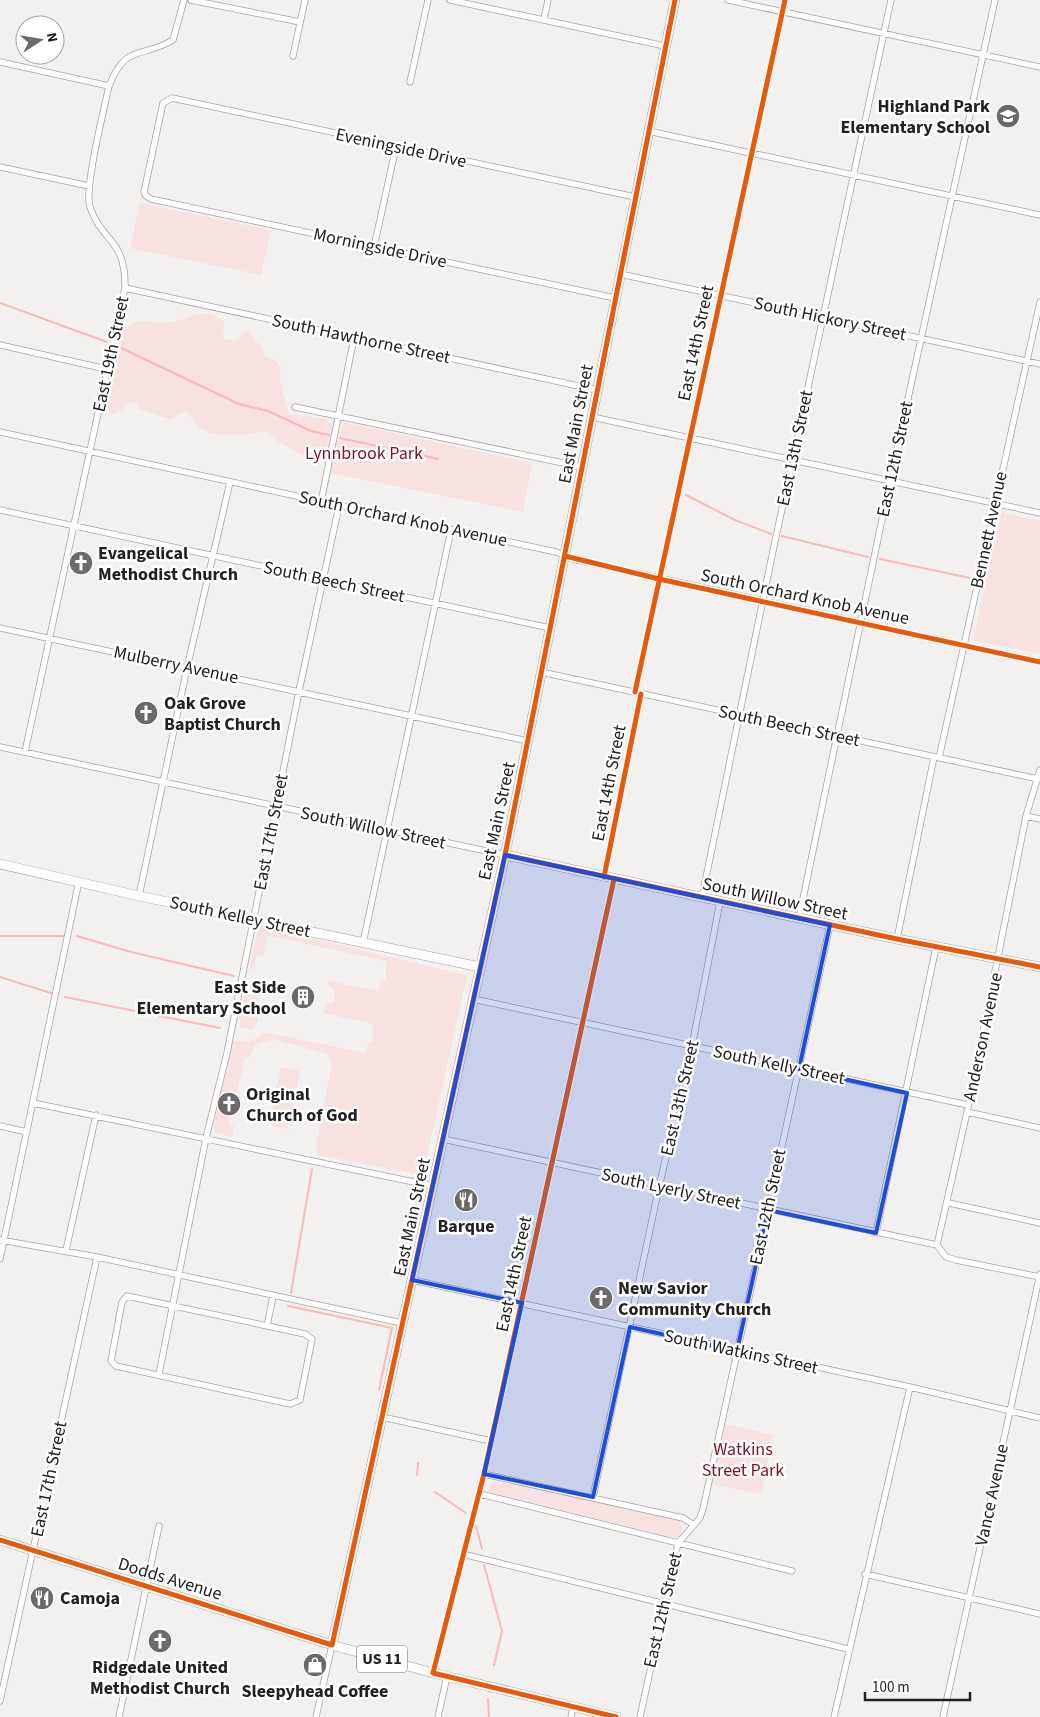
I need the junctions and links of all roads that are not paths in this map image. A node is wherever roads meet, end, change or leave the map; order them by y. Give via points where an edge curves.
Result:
1 (184, 0) edge
2 (190, 0) edge
3 (305, 0) edge
4 (428, 0) edge
5 (450, 0) edge
6 (548, 0) edge
7 (675, 0) edge
8 (728, 0) edge
9 (785, 0) edge
10 (891, 0) edge
11 (995, 0) edge
12 (782, 12) junction
13 (544, 19) junction
14 (300, 22) junction
15 (885, 33) junction
16 (665, 46) junction
17 (983, 54) junction
18 (293, 56) dead end
19 (0, 62) edge
20 (1040, 67) edge
21 (410, 82) dead end
22 (109, 86) junction
23 (648, 131) junction
24 (396, 147) junction
25 (750, 153) junction
26 (0, 167) edge
27 (854, 175) junction
28 (89, 186) junction
29 (146, 196) joint
30 (952, 196) junction
31 (635, 197) junction
32 (1040, 215) edge
33 (374, 247) junction
34 (620, 274) junction
35 (125, 288) junction
36 (720, 296) junction
37 (616, 298) junction
38 (1040, 302) edge
39 (823, 318) junction
40 (354, 338) junction
41 (922, 339) junction
42 (0, 345) edge
43 (1028, 362) junction
44 (1040, 364) edge
45 (106, 369) junction
46 (597, 390) junction
47 (295, 407) dead end
48 (339, 416) junction
49 (592, 417) junction
50 (0, 432) edge
51 (690, 438) junction
52 (91, 451) junction
53 (792, 460) junction
54 (582, 467) junction
55 (890, 481) junction
56 (230, 482) junction
57 (321, 502) junction
58 (994, 503) junction
59 (340, 506) junction
60 (0, 510) edge
61 (1040, 513) edge
62 (73, 526) junction
63 (451, 530) junction
64 (213, 556) junction
65 (565, 556) junction
66 (324, 579) junction
67 (660, 579) junction
68 (762, 602) junction
69 (435, 604) junction
70 (860, 623) junction
71 (0, 628) edge
72 (550, 628) junction
73 (48, 638) junction
74 (964, 645) junction
75 (1040, 662) edge
76 (187, 668) junction
77 (541, 672) junction
78 (300, 691) junction
79 (638, 693) junction
80 (738, 714) junction
81 (411, 716) junction
82 (837, 736) junction
83 (528, 741) junction
84 (0, 747) edge
85 (25, 752) junction
86 (937, 757) junction
87 (1040, 770) edge
88 (1038, 779) junction
89 (164, 783) junction
90 (276, 807) junction
91 (1026, 816) junction
92 (1040, 820) edge
93 (387, 832) junction
94 (505, 855) junction
95 (0, 864) edge
96 (609, 878) junction
97 (79, 881) junction
98 (139, 896) junction
99 (702, 897) junction
100 (720, 902) junction
101 (800, 918) junction
102 (254, 919) junction
103 (830, 925) junction
104 (897, 939) junction
105 (363, 943) junction
106 (936, 947) junction
107 (998, 960) junction
108 (480, 967) junction
109 (1040, 967) edge
110 (473, 999) junction
111 (583, 1023) junction
112 (692, 1046) junction
113 (799, 1069) junction
114 (907, 1093) junction
115 (33, 1104) junction
116 (968, 1109) junction
117 (96, 1115) junction
118 (0, 1126) edge
119 (1040, 1128) edge
120 (27, 1132) junction
121 (206, 1138) junction
122 (443, 1139) junction
123 (552, 1163) junction
124 (433, 1186) junction
125 (659, 1187) junction
126 (948, 1203) junction
127 (768, 1210) junction
128 (1040, 1223) edge
129 (876, 1233) junction
130 (2, 1240) edge
131 (937, 1245) junction
132 (66, 1250) junction
133 (98, 1257) junction
134 (0, 1259) edge
135 (179, 1275) junction
136 (1040, 1276) edge
137 (412, 1280) junction
138 (273, 1296) junction
139 (522, 1304) junction
140 (171, 1306) junction
141 (402, 1323) junction
142 (267, 1326) junction
143 (630, 1328) junction
144 (737, 1351) junction
145 (158, 1374) junction
146 (910, 1387) junction
147 (1010, 1412) junction
148 (382, 1417) junction
149 (1040, 1418) edge
150 (491, 1442) junction
151 (484, 1474) junction
152 (480, 1494) junction
153 (593, 1497) junction
154 (694, 1525) junction
155 (159, 1526) dead end
156 (0, 1540) edge
157 (678, 1543) junction
158 (34, 1551) junction
159 (464, 1554) junction
160 (792, 1571) dead end
161 (865, 1574) junction
162 (147, 1587) junction
163 (969, 1599) junction
164 (665, 1602) junction
165 (1040, 1614) edge
166 (332, 1645) junction
167 (848, 1649) junction
168 (432, 1673) junction
169 (447, 1676) junction
170 (0, 1701) edge
171 (573, 1707) junction
172 (119, 1717) edge
173 (316, 1717) edge
174 (438, 1717) edge
175 (571, 1717) edge
176 (616, 1717) edge
177 (640, 1717) edge
178 (834, 1717) edge
179 (942, 1717) edge

1 - 22 street, East 19th Street via 173,40 126,57 115,70
2 - 14 street
3 - 14 street
4 - 21 street
5 - 13 street
6 - 13 street
7 - 16 main road, East Main Street
8 - 12 street
9 - 12 street, East 14th Street
10 - 15 street, East 13th Street
11 - 17 street, East 12th Street
12 - 15 street
12 - 25 street, East 14th Street
13 - 16 street
14 - 18 street
15 - 17 street
15 - 27 street, East 13th Street
16 - 23 main road, East Main Street
17 - 20 street
17 - 30 street, East 12th Street
19 - 22 street
22 - 28 street, East 19th Street
23 - 25 street
23 - 31 main road, East Main Street
24 - 29 street, Eveningside Drive via 172,98 163,102 144,192
24 - 31 street, Eveningside Drive
24 - 33 street
25 - 27 street
25 - 36 street, East 14th Street
26 - 28 street
27 - 30 street
27 - 39 street, East 13th Street
28 - 35 street, East 19th Street via 89,205 96,220 120,251 126,268
29 - 33 street, Morningside Drive
30 - 32 street
30 - 41 street, East 12th Street
31 - 34 main road, East Main Street
33 - 37 street, Morningside Drive
34 - 36 street, South Hickory Street
34 - 37 main road, East Main Street
35 - 40 street, South Hawthorne Street
35 - 45 street, East 19th Street
36 - 39 street, South Hickory Street
36 - 51 street, East 14th Street
37 - 46 main road, East Main Street
38 - 43 street, Bennett Avenue
39 - 41 street, South Hickory Street
39 - 53 street, East 13th Street
40 - 46 street, South Hawthorne Street
40 - 48 street
41 - 43 street, South Hickory Street
41 - 55 street, East 12th Street
42 - 45 street
43 - 44 street, South Hickory Street
43 - 58 street, Bennett Avenue
45 - 52 street, East 19th Street
46 - 49 main road, East Main Street
47 - 48 street
48 - 54 street
48 - 57 street
49 - 51 street
49 - 54 main road, East Main Street
50 - 52 street, South Orchard Knob Avenue
51 - 53 street
51 - 67 street, East 14th Street
52 - 56 street, South Orchard Knob Avenue
52 - 62 street, East 19th Street
53 - 55 street
53 - 68 street, East 13th Street
54 - 65 main road, East Main Street
55 - 58 street
55 - 70 street, East 12th Street
56 - 57 street, South Orchard Knob Avenue
56 - 64 street
57 - 59 street, South Orchard Knob Avenue
58 - 61 street
58 - 74 street, Bennett Avenue
59 - 63 street, South Orchard Knob Avenue
59 - 66 street, East 17th Street
60 - 62 street, South Beech Street
62 - 64 street, South Beech Street
62 - 73 street, East 19th Street
63 - 65 street, South Orchard Knob Avenue
63 - 69 street
64 - 66 street, South Beech Street
64 - 76 street
65 - 67 street, South Orchard Knob Avenue
65 - 72 main road, East Main Street
66 - 69 street, South Beech Street
66 - 78 street, East 17th Street
67 - 68 street, South Orchard Knob Avenue
67 - 79 street, East 14th Street
68 - 70 street, South Orchard Knob Avenue
68 - 80 street, East 13th Street
69 - 72 street, South Beech Street
69 - 81 street
70 - 74 street, South Orchard Knob Avenue
70 - 82 street, East 12th Street
71 - 73 street, Mulberry Avenue
72 - 77 main road, East Main Street
73 - 76 street, Mulberry Avenue
73 - 85 street, East 19th Street
74 - 75 street, South Orchard Knob Avenue
74 - 86 street, Bennett Avenue
76 - 78 street, Mulberry Avenue
76 - 89 street
77 - 79 street, South Beech Street
77 - 83 main road, East Main Street
78 - 81 street, Mulberry Avenue
78 - 90 street, East 17th Street
79 - 80 street, South Beech Street
79 - 96 street, East 14th Street
80 - 82 street, South Beech Street
80 - 99 street, East 13th Street
81 - 83 street, Mulberry Avenue
81 - 93 street
82 - 86 street, South Beech Street
82 - 101 street, East 12th Street
83 - 94 main road, East Main Street
84 - 85 street, South Willow Street
85 - 89 street, South Willow Street
86 - 88 street, South Beech Street
86 - 104 street, Bennett Avenue
87 - 88 street, Anderson Avenue
88 - 91 street, Anderson Avenue
89 - 90 street, South Willow Street
89 - 98 street
90 - 93 street, South Willow Street
90 - 102 street, East 17th Street
91 - 92 street
91 - 107 street, Anderson Avenue
93 - 94 street, South Willow Street
93 - 105 street
94 - 96 main road, South Willow Street
94 - 108 main road, East Main Street
95 - 97 main road, South Kelley Street
96 - 99 main road, South Willow Street
96 - 111 street, East 14th Street
97 - 98 main road, South Kelley Street
97 - 115 street
98 - 102 main road, South Kelley Street
99 - 100 main road, South Willow Street
100 - 101 main road, South Willow Street
100 - 112 street, East 13th Street
101 - 103 main road, South Willow Street
102 - 105 main road, South Kelley Street
102 - 121 street, East 17th Street
103 - 104 main road, South Willow Street
103 - 113 street, East 12th Street
104 - 106 main road, South Willow Street
105 - 108 main road, South Kelley Street
106 - 107 main road, South Willow Street
106 - 114 street
107 - 109 main road, South Willow Street
107 - 116 street, Anderson Avenue
108 - 110 main road, East Main Street
110 - 111 street, South Kelly Street
110 - 122 main road, East Main Street
111 - 112 street, South Kelly Street
111 - 123 street, East 14th Street
112 - 113 street, South Kelly Street
112 - 125 street, East 13th Street
113 - 114 street, South Kelly Street
113 - 127 street, East 12th Street
114 - 116 street, South Kelly Street
114 - 129 street
115 - 117 street
115 - 120 street
116 - 119 street, South Kelly Street
116 - 126 street, Anderson Avenue
117 - 121 street
117 - 132 street
118 - 120 street
120 - 130 street
121 - 124 street
121 - 135 street, East 17th Street
122 - 123 street, South Lyerly Street
122 - 124 main road, East Main Street
123 - 125 street, South Lyerly Street
123 - 139 street, East 14th Street
124 - 137 main road, East Main Street
125 - 127 street, South Lyerly Street
125 - 143 street, East 13th Street
126 - 128 street
126 - 131 street, Anderson Avenue
127 - 129 street, South Lyerly Street
127 - 144 street, East 12th Street
129 - 131 street, South Lyerly Street
130 - 132 street
130 - 134 street
131 - 136 street, South Lyerly Street via 946,1257
132 - 133 street
133 - 135 street
133 - 158 street, East 17th Street
135 - 138 street
135 - 140 street, East 17th Street
136 - 147 street, Vance Avenue
137 - 139 street, South Watkins Street
137 - 141 main road, East Main Street
138 - 141 street
138 - 142 street
139 - 143 street, South Watkins Street
139 - 150 street, East 14th Street
140 - 142 street
140 - 145 street, East 17th Street
140 - 145 street via 127,1296 122,1302 111,1361 116,1366
141 - 148 main road, East Main Street
142 - 145 street via 305,1334 312,1340 300,1400 290,1404
143 - 144 street, South Watkins Street
143 - 153 street, East 13th Street
144 - 146 street, South Watkins Street
144 - 154 street, East 12th Street via 703,1509
146 - 147 street, South Watkins Street
146 - 161 street
147 - 149 street, South Watkins Street
147 - 163 street, Vance Avenue
148 - 150 street
148 - 166 main road, East Main Street
150 - 151 street, East 14th Street
151 - 152 street, East 14th Street
151 - 153 street
152 - 157 street
152 - 159 street, East 14th Street
153 - 154 street via 683,1518
154 - 157 street, East 12th Street
155 - 162 street
156 - 158 main road, Dodds Avenue / US 11
157 - 160 street
157 - 164 street, East 12th Street
158 - 162 main road, Dodds Avenue / US 11
158 - 170 street, East 17th Street
159 - 164 street
159 - 168 street, East 14th Street
161 - 163 street
161 - 167 street
162 - 166 main road, Dodds Avenue / US 11
162 - 172 street
163 - 165 street
163 - 179 street, Vance Avenue
164 - 167 street
164 - 177 street, East 12th Street
166 - 168 main road, Dodds Avenue / US 11
166 - 173 street, East Main Street
167 - 178 street
168 - 169 main road, Dodds Avenue / US 11
169 - 171 main road, Dodds Avenue / US 11
169 - 174 street
171 - 175 street
171 - 176 main road, Dodds Avenue / US 11

